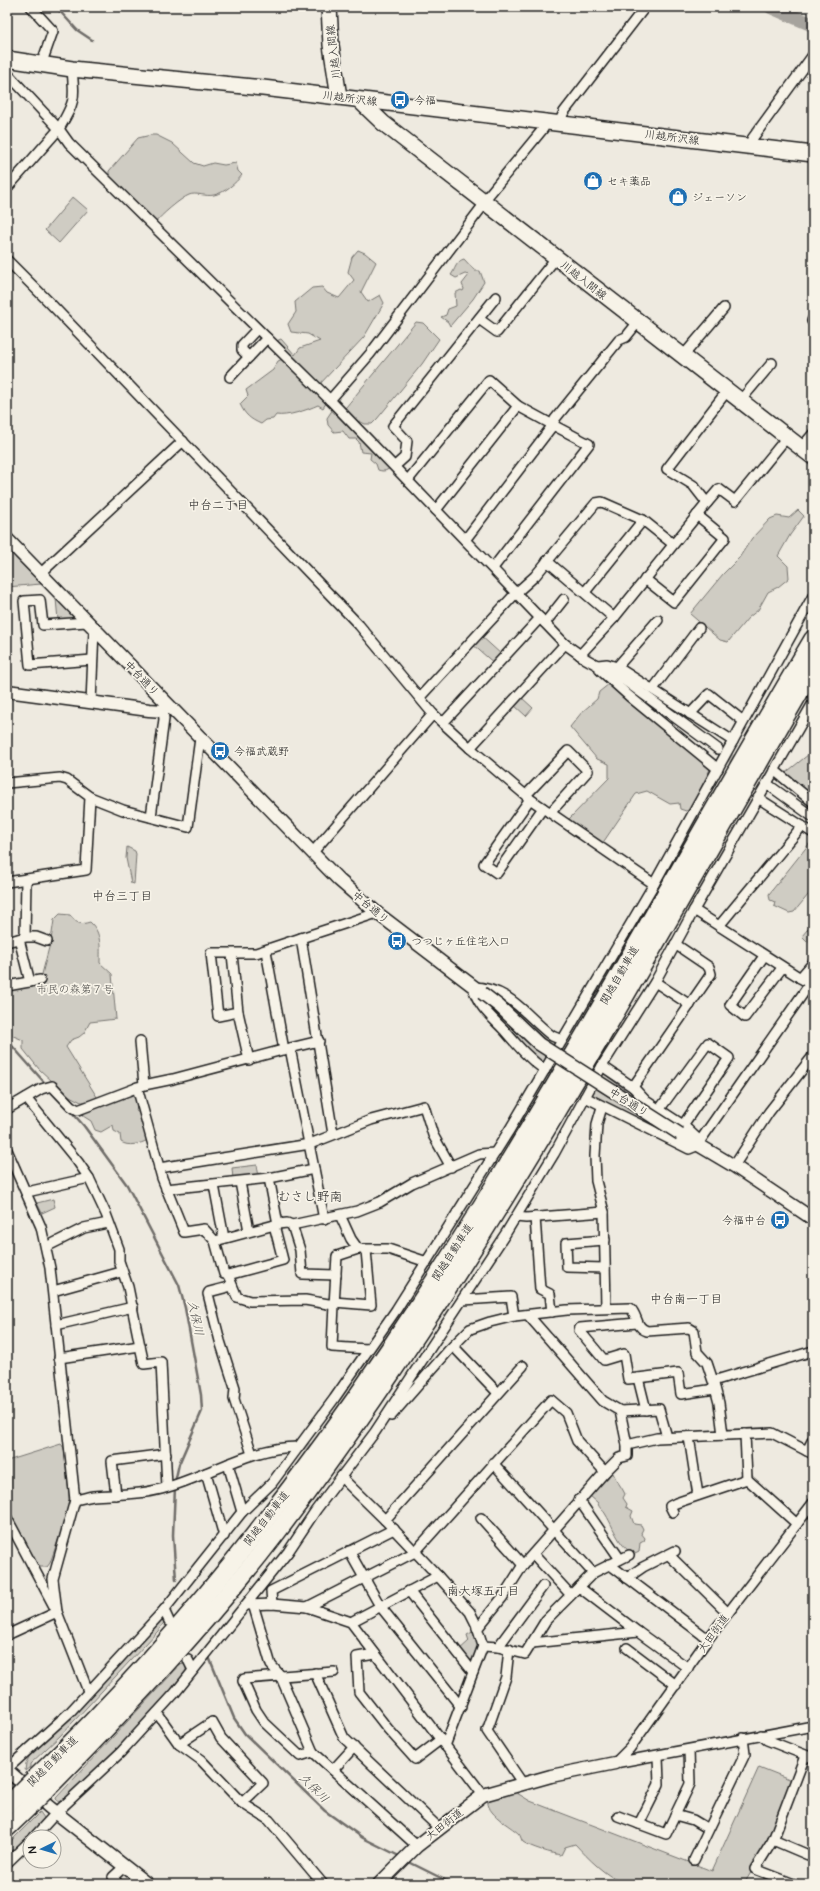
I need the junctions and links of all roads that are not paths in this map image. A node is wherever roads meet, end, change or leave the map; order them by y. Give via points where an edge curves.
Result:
1 (31, 7) edge
2 (329, 7) edge
3 (645, 7) edge
4 (813, 54) edge
5 (7, 59) edge
6 (41, 65) junction
7 (72, 69) junction
8 (7, 73) edge
9 (339, 97) junction
10 (359, 100) junction
11 (552, 123) junction
12 (59, 129) junction
13 (750, 146) junction
14 (813, 154) edge
15 (7, 188) edge
16 (484, 202) junction
17 (556, 258) junction
18 (7, 260) edge
19 (496, 297) dead end
20 (724, 308) dead end
21 (479, 319) junction
22 (638, 322) junction
23 (257, 329) junction
24 (266, 338) junction
25 (683, 356) junction
26 (249, 357) junction
27 (772, 364) dead end
28 (230, 377) dead end
29 (727, 391) junction
30 (330, 400) junction
31 (740, 401) junction
32 (518, 406) junction
33 (553, 425) junction
34 (813, 434) edge
35 (787, 437) junction
36 (183, 441) junction
37 (807, 452) edge
38 (395, 466) junction
39 (408, 480) junction
40 (707, 503) junction
41 (436, 510) junction
42 (697, 515) junction
43 (643, 520) junction
44 (465, 540) junction
45 (8, 542) edge
46 (673, 544) junction
47 (547, 561) junction
48 (493, 568) junction
49 (40, 574) junction
50 (645, 579) junction
51 (585, 592) junction
52 (516, 593) junction
53 (813, 596) edge
54 (564, 600) dead end
55 (614, 618) junction
56 (542, 620) junction
57 (658, 620) dead end
58 (90, 626) junction
59 (699, 628) dead end
60 (813, 639) edge
61 (565, 644) junction
62 (580, 655) junction
63 (92, 660) junction
64 (597, 666) junction
65 (617, 667) junction
66 (813, 669) edge
67 (653, 689) junction
68 (7, 691) edge
69 (420, 697) junction
70 (91, 703) junction
71 (813, 703) edge
72 (166, 709) junction
73 (433, 714) junction
74 (690, 714) junction
75 (743, 721) junction
76 (443, 723) junction
77 (200, 738) junction
78 (733, 741) junction
79 (470, 748) junction
80 (718, 749) tunnel mouth
81 (718, 769) junction
82 (774, 770) junction
83 (7, 783) edge
84 (770, 786) tunnel mouth
85 (90, 797) junction
86 (528, 797) junction
87 (758, 798) junction
88 (813, 802) edge
89 (546, 811) junction
90 (813, 816) edge
91 (151, 817) junction
92 (802, 826) junction
93 (813, 833) edge
94 (313, 852) junction
95 (26, 879) junction
96 (7, 882) edge
97 (654, 884) junction
98 (694, 910) junction
99 (377, 913) junction
100 (719, 926) junction
101 (22, 938) junction
102 (301, 938) junction
103 (47, 941) dead end
104 (7, 942) edge
105 (675, 944) junction
106 (266, 951) junction
107 (232, 954) junction
108 (764, 956) junction
109 (813, 962) edge
110 (782, 968) junction
111 (800, 978) junction
112 (40, 980) dead end
113 (30, 982) junction
114 (655, 982) junction
115 (811, 985) edge
116 (7, 986) edge
117 (477, 990) junction
118 (690, 1005) junction
119 (238, 1012) junction
120 (562, 1040) junction
121 (140, 1041) dead end
122 (320, 1041) junction
123 (287, 1049) junction
124 (813, 1056) edge
125 (249, 1060) junction
126 (602, 1066) junction
127 (545, 1070) junction
128 (140, 1086) junction
129 (633, 1087) junction
130 (585, 1097) junction
131 (26, 1098) junction
132 (602, 1107) junction
133 (7, 1109) edge
134 (659, 1110) junction
135 (681, 1130) junction
136 (333, 1134) junction
137 (700, 1143) junction
138 (310, 1144) junction
139 (7, 1150) edge
140 (495, 1153) junction
141 (734, 1166) junction
142 (159, 1168) junction
143 (451, 1168) junction
144 (314, 1169) junction
145 (89, 1178) junction
146 (269, 1178) junction
147 (240, 1182) junction
148 (214, 1185) junction
149 (166, 1189) junction
150 (27, 1192) junction
151 (604, 1212) junction
152 (340, 1216) junction
153 (516, 1217) junction
154 (535, 1218) junction
155 (324, 1219) junction
156 (813, 1219) edge
157 (108, 1223) junction
158 (276, 1225) junction
159 (292, 1226) junction
160 (249, 1231) junction
161 (224, 1238) junction
162 (605, 1240) junction
163 (215, 1241) junction
164 (46, 1246) junction
165 (362, 1249) junction
166 (300, 1257) junction
167 (283, 1260) junction
168 (427, 1262) junction
169 (605, 1268) junction
170 (122, 1272) junction
171 (228, 1275) junction
172 (336, 1276) junction
173 (232, 1286) junction
174 (53, 1291) junction
175 (463, 1300) junction
176 (334, 1304) junction
177 (133, 1307) junction
178 (606, 1307) junction
179 (552, 1312) junction
180 (528, 1315) junction
181 (514, 1316) junction
182 (637, 1323) junction
183 (56, 1325) junction
184 (140, 1346) junction
185 (453, 1346) junction
186 (368, 1349) junction
187 (813, 1351) edge
188 (59, 1358) junction
189 (523, 1366) dead end
190 (638, 1378) junction
191 (714, 1385) junction
192 (498, 1393) junction
193 (646, 1410) junction
194 (620, 1411) junction
195 (377, 1428) junction
196 (745, 1434) junction
197 (723, 1435) junction
198 (667, 1437) junction
199 (689, 1438) junction
200 (813, 1439) edge
201 (302, 1445) junction
202 (627, 1445) junction
203 (810, 1452) edge
204 (166, 1454) junction
205 (252, 1454) junction
206 (493, 1463) junction
207 (228, 1464) junction
208 (606, 1472) junction
209 (206, 1473) junction
210 (340, 1474) junction
211 (747, 1479) junction
212 (167, 1487) junction
213 (116, 1495) junction
214 (698, 1495) junction
215 (75, 1500) junction
216 (579, 1500) junction
217 (811, 1510) edge
218 (242, 1512) junction
219 (673, 1512) dead end
220 (7, 1518) edge
221 (481, 1518) dead end
222 (385, 1520) junction
223 (797, 1524) junction
224 (394, 1529) junction
225 (554, 1530) junction
226 (224, 1536) junction
227 (349, 1551) junction
228 (415, 1552) junction
229 (533, 1554) junction
230 (630, 1555) dead end
231 (620, 1559) junction
232 (609, 1564) junction
233 (523, 1565) junction
234 (593, 1573) junction
235 (438, 1576) junction
236 (364, 1578) junction
237 (627, 1578) junction
238 (543, 1586) dead end
239 (579, 1587) junction
240 (409, 1592) junction
241 (570, 1594) junction
242 (272, 1604) junction
243 (250, 1605) junction
244 (380, 1606) junction
245 (307, 1607) junction
246 (164, 1610) junction
247 (57, 1612) junction
248 (728, 1613) junction
249 (169, 1621) dead end
250 (351, 1622) junction
251 (478, 1629) junction
252 (638, 1632) junction
253 (7, 1635) edge
254 (708, 1639) junction
255 (532, 1643) junction
256 (483, 1646) junction
257 (498, 1647) junction
258 (627, 1648) dead end
259 (509, 1649) junction
260 (375, 1654) junction
261 (188, 1660) dead end
262 (688, 1668) junction
263 (193, 1670) junction
264 (334, 1672) dead end
265 (473, 1672) junction
266 (315, 1674) junction
267 (280, 1675) junction
268 (676, 1685) junction
269 (88, 1691) junction
270 (461, 1706) junction
271 (157, 1713) junction
272 (813, 1726) edge
273 (761, 1735) junction
274 (743, 1738) junction
275 (443, 1743) junction
276 (179, 1744) junction
277 (354, 1747) junction
278 (689, 1750) junction
279 (313, 1752) junction
280 (658, 1756) junction
281 (809, 1757) edge
282 (615, 1763) junction
283 (7, 1770) edge
284 (333, 1770) junction
285 (523, 1784) junction
286 (40, 1785) junction
287 (483, 1795) junction
288 (19, 1801) edge
289 (242, 1803) junction
290 (57, 1812) junction
291 (675, 1815) junction
292 (618, 1816) dead end
293 (639, 1824) junction
294 (7, 1828) edge
295 (439, 1828) junction
296 (41, 1829) edge
297 (708, 1829) junction
298 (773, 1840) junction
299 (22, 1849) edge
300 (414, 1850) junction
301 (813, 1857) edge
302 (694, 1860) dead end
303 (7, 1863) edge
304 (125, 1866) junction
305 (112, 1882) edge
306 (148, 1884) edge
307 (323, 1884) edge
308 (379, 1884) edge
309 (794, 1884) edge

1 - 6 street via 53,31
2 - 9 main road, 川越入間線 via 330,45
3 - 11 street via 564,112
4 - 13 street via 752,139
5 - 6 main road, 川越所沢線
6 - 7 main road, 川越所沢線
7 - 9 main road, 川越所沢線
7 - 12 street via 74,98
8 - 12 street
9 - 10 main road, 川越所沢線
10 - 11 main road, 川越所沢線
10 - 16 main road, 川越入間線 via 383,123
11 - 13 main road, 川越所沢線
11 - 16 street via 543,129
12 - 15 street
12 - 23 street via 69,143
13 - 14 main road, 川越所沢線
16 - 17 main road, 川越入間線
16 - 30 street via 370,354
17 - 21 street via 497,332
17 - 22 main road, 川越入間線
18 - 36 street
19 - 21 street
20 - 25 street
21 - 38 street via 393,426 407,441 405,457
22 - 25 main road, 川越入間線
22 - 33 street via 626,338 619,340
23 - 24 street
23 - 26 street via 242,345 242,350
24 - 26 street
24 - 30 street
25 - 29 main road, 川越入間線
26 - 28 street
27 - 31 street
29 - 31 main road, 川越入間線
29 - 40 street via 667,469 693,485
30 - 38 street
31 - 35 main road, 川越入間線
32 - 33 street
32 - 39 street via 489,380
32 - 41 street
33 - 44 street
33 - 48 street via 589,444
34 - 37 street
35 - 37 main road, 川越入間線
35 - 40 street via 735,501 719,489
36 - 49 street
36 - 69 street via 359,625
38 - 39 street
39 - 41 street
40 - 42 street
41 - 44 street
42 - 46 street
42 - 50 street via 725,538 674,602
43 - 46 street
43 - 47 street via 598,502
43 - 51 street
44 - 48 street
45 - 49 street, 中台通り
46 - 50 street
47 - 51 street
47 - 52 street
48 - 52 street
49 - 58 street, 中台通り
50 - 55 street
51 - 55 street
52 - 56 street
52 - 69 street
53 - 75 street
54 - 56 street
55 - 62 street
56 - 61 street
56 - 76 street
57 - 65 street
58 - 63 street
58 - 63 street via 43,625 40,600 24,601 30,665
58 - 72 street, 中台通り
59 - 67 street
60 - 286 highway, 関越自動車道 via 727,784 678,875 518,1146 456,1248 364,1385 261,1526 169,1637 112,1699
61 - 62 street
61 - 79 street
62 - 64 street
63 - 70 street
64 - 65 street via 607,664
64 - 80 street via 624,680
64 - 81 street via 629,696
65 - 67 street
66 - 286 highway, 関越自動車道 via 531,1157 395,1370 278,1531 231,1589 132,1702
67 - 74 street
68 - 70 street
69 - 73 street
70 - 72 street
71 - 82 street
72 - 77 street, 中台通り
72 - 91 street
73 - 76 street
73 - 94 street
74 - 75 street via 709,694
74 - 78 street
75 - 78 street
76 - 79 street
77 - 91 street via 188,827
77 - 94 street, 中台通り
78 - 81 street
79 - 86 street
81 - 97 street
82 - 87 street
82 - 88 street
83 - 85 street via 60,778 67,780
84 - 90 street
85 - 91 street via 123,810
85 - 95 street via 86,870
86 - 89 street
86 - 89 street via 568,751 588,771
86 - 89 street via 484,864 497,873
87 - 92 street
87 - 98 street
89 - 97 street
92 - 93 street
92 - 100 street
94 - 99 street, 中台通り via 339,880
95 - 96 street
95 - 101 street
97 - 120 street
98 - 100 street
98 - 105 street
99 - 102 street
99 - 117 street, 中台通り
100 - 108 street
101 - 103 street via 36,937
101 - 104 street
101 - 113 street
102 - 106 street
102 - 122 street
105 - 114 street
105 - 118 street via 709,967 711,974
106 - 107 street
106 - 123 street
107 - 119 street
107 - 119 street via 211,953 218,1016
108 - 110 street
108 - 110 street via 730,1005 745,1017
109 - 111 street
110 - 111 street
111 - 115 street
112 - 113 street
113 - 116 street
114 - 118 street
114 - 126 street
115 - 137 street
117 - 120 street via 491,989 504,996 547,1033
117 - 127 street via 476,998 485,1012 522,1051
117 - 135 street, 中台通り, bridge via 499,1006 538,1044
118 - 129 street
119 - 125 street
120 - 127 street
121 - 128 street
122 - 123 street
122 - 136 street
123 - 125 street
123 - 138 street
124 - 141 street via 769,1112
125 - 128 street
126 - 129 street
126 - 130 street
127 - 140 street
128 - 131 street via 78,1110 70,1106 52,1086
128 - 142 street
129 - 134 street
130 - 132 street
130 - 153 street
131 - 133 street
131 - 145 street
132 - 137 street via 689,1149
132 - 151 street via 597,1124 595,1156 596,1181
134 - 135 street
134 - 135 street via 708,1042 729,1058
135 - 137 street, 中台通り
136 - 138 street
136 - 143 street via 371,1120 424,1106 434,1136
137 - 141 street, 中台通り
138 - 142 street
138 - 144 street
139 - 150 street
140 - 143 street via 479,1154
140 - 168 street
141 - 156 street, 中台通り
142 - 149 street
143 - 152 street via 412,1183 380,1202
144 - 146 street
144 - 155 street
145 - 150 street
145 - 157 street
146 - 147 street
146 - 158 street
147 - 148 street
147 - 160 street
148 - 149 street
148 - 161 street
149 - 163 street via 184,1232 204,1229
150 - 164 street
151 - 154 street
151 - 162 street
152 - 155 street
152 - 165 street via 351,1239
153 - 154 street
153 - 175 street
154 - 179 street via 540,1289 550,1294
155 - 159 street
157 - 164 street via 84,1228
157 - 170 street via 119,1249
158 - 159 street via 287,1223
158 - 160 street
158 - 167 street
159 - 166 street
160 - 161 street
161 - 163 street
162 - 169 street
162 - 169 street via 566,1243 567,1267
163 - 171 street via 224,1274
164 - 174 street
165 - 168 street via 388,1249
165 - 172 street via 338,1255
165 - 176 street via 371,1305
166 - 167 street
166 - 172 street via 302,1274
167 - 171 street
168 - 186 street
169 - 178 street
170 - 174 street
170 - 177 street
171 - 173 street
172 - 176 street
173 - 176 street via 237,1297 250,1301 305,1300
173 - 205 street via 208,1294 235,1388 234,1399
174 - 183 street
175 - 181 street via 512,1297
175 - 195 street
176 - 186 street via 332,1347
177 - 183 street
177 - 184 street
178 - 179 street
178 - 182 street via 630,1308
179 - 180 street
180 - 181 street
180 - 194 street via 604,1401
181 - 185 street via 470,1329
182 - 190 street via 579,1330 604,1360 624,1354 628,1379
182 - 191 street via 647,1331 689,1328 694,1331 697,1352 707,1363
183 - 188 street
184 - 188 street
184 - 204 street via 144,1364 161,1362
185 - 192 street
185 - 195 street
186 - 201 street
187 - 191 street
188 - 215 street
189 - 192 street
190 - 191 street via 678,1373 681,1394
190 - 193 street
191 - 197 street
192 - 222 street
193 - 194 street
193 - 198 street via 659,1409
194 - 202 street
195 - 210 street
196 - 197 street
196 - 203 street via 772,1434
196 - 211 street
197 - 199 street
198 - 199 street
198 - 202 street
199 - 214 street
200 - 203 street
201 - 205 street
201 - 218 street via 272,1483
202 - 208 street via 627,1456 619,1458
204 - 212 street
204 - 213 street via 112,1460
205 - 207 street
206 - 208 street via 551,1400 566,1413 577,1441
206 - 225 street
206 - 228 street
207 - 209 street
207 - 218 street
208 - 216 street
209 - 212 street
209 - 226 street
210 - 222 street
210 - 243 street
211 - 214 street
211 - 223 street
212 - 213 street via 137,1494
213 - 215 street via 91,1496
214 - 219 street via 670,1506
215 - 247 street via 70,1524 54,1570
216 - 225 street
216 - 231 street
217 - 223 street, 大田街道
218 - 226 street
220 - 247 street
221 - 233 street
222 - 224 street
223 - 248 street, 大田街道
224 - 227 street
224 - 228 street
225 - 229 street
225 - 234 street
226 - 246 street
227 - 236 street
227 - 242 street via 271,1591
228 - 235 street
228 - 236 street
229 - 233 street
229 - 241 street
230 - 231 street
231 - 232 street
232 - 234 street
232 - 237 street
233 - 251 street
234 - 239 street
235 - 240 street
235 - 251 street via 470,1612
236 - 244 street
236 - 245 street
237 - 248 street via 672,1553
237 - 254 street
238 - 257 street
239 - 241 street
239 - 252 street
240 - 244 street
240 - 265 street
241 - 255 street via 546,1620
242 - 243 street
242 - 245 street
243 - 263 street
243 - 267 street via 271,1665
244 - 250 street
244 - 270 street
245 - 250 street
246 - 249 street
246 - 269 street
247 - 253 street
247 - 269 street
248 - 254 street, 大田街道
250 - 260 street
251 - 256 street
252 - 255 street
252 - 262 street
254 - 262 street, 大田街道
255 - 259 street via 524,1654
256 - 257 street
256 - 265 street
257 - 259 street
258 - 268 street
259 - 285 street via 506,1677 487,1731
260 - 275 street
260 - 275 street via 357,1657 359,1692 416,1759
261 - 263 street
262 - 268 street, 大田街道
263 - 271 street
264 - 266 street
265 - 270 street
266 - 267 street
266 - 277 street via 344,1738
267 - 279 street
267 - 279 street via 243,1681 264,1722 300,1756
268 - 282 street, 大田街道 via 630,1748
269 - 283 street via 52,1729
270 - 275 street
271 - 276 street
271 - 290 street via 121,1752
272 - 273 street, 大田街道
273 - 274 street, 大田街道
273 - 281 street via 767,1740
274 - 278 street, 大田街道
274 - 297 street via 744,1754
275 - 287 street
276 - 289 street via 201,1760
276 - 289 street via 212,1722 229,1748 263,1783
277 - 284 street
277 - 295 street
278 - 280 street, 大田街道
278 - 291 street via 690,1784
279 - 284 street
280 - 282 street, 大田街道
280 - 293 street via 659,1784
281 - 298 street
282 - 285 street, 大田街道
283 - 290 street
284 - 300 street
285 - 287 street, 大田街道
286 - 288 highway, 関越自動車道, bridge
287 - 295 street, 大田街道
288 - 294 highway, 関越自動車道
289 - 307 street via 269,1820
290 - 296 street
290 - 304 street
291 - 293 street via 666,1834
291 - 297 street via 693,1820
292 - 293 street
295 - 300 street, 大田街道
297 - 302 street
298 - 301 street
298 - 309 street via 755,1869
299 - 303 street
300 - 308 street, 大田街道
304 - 305 street
304 - 306 street

